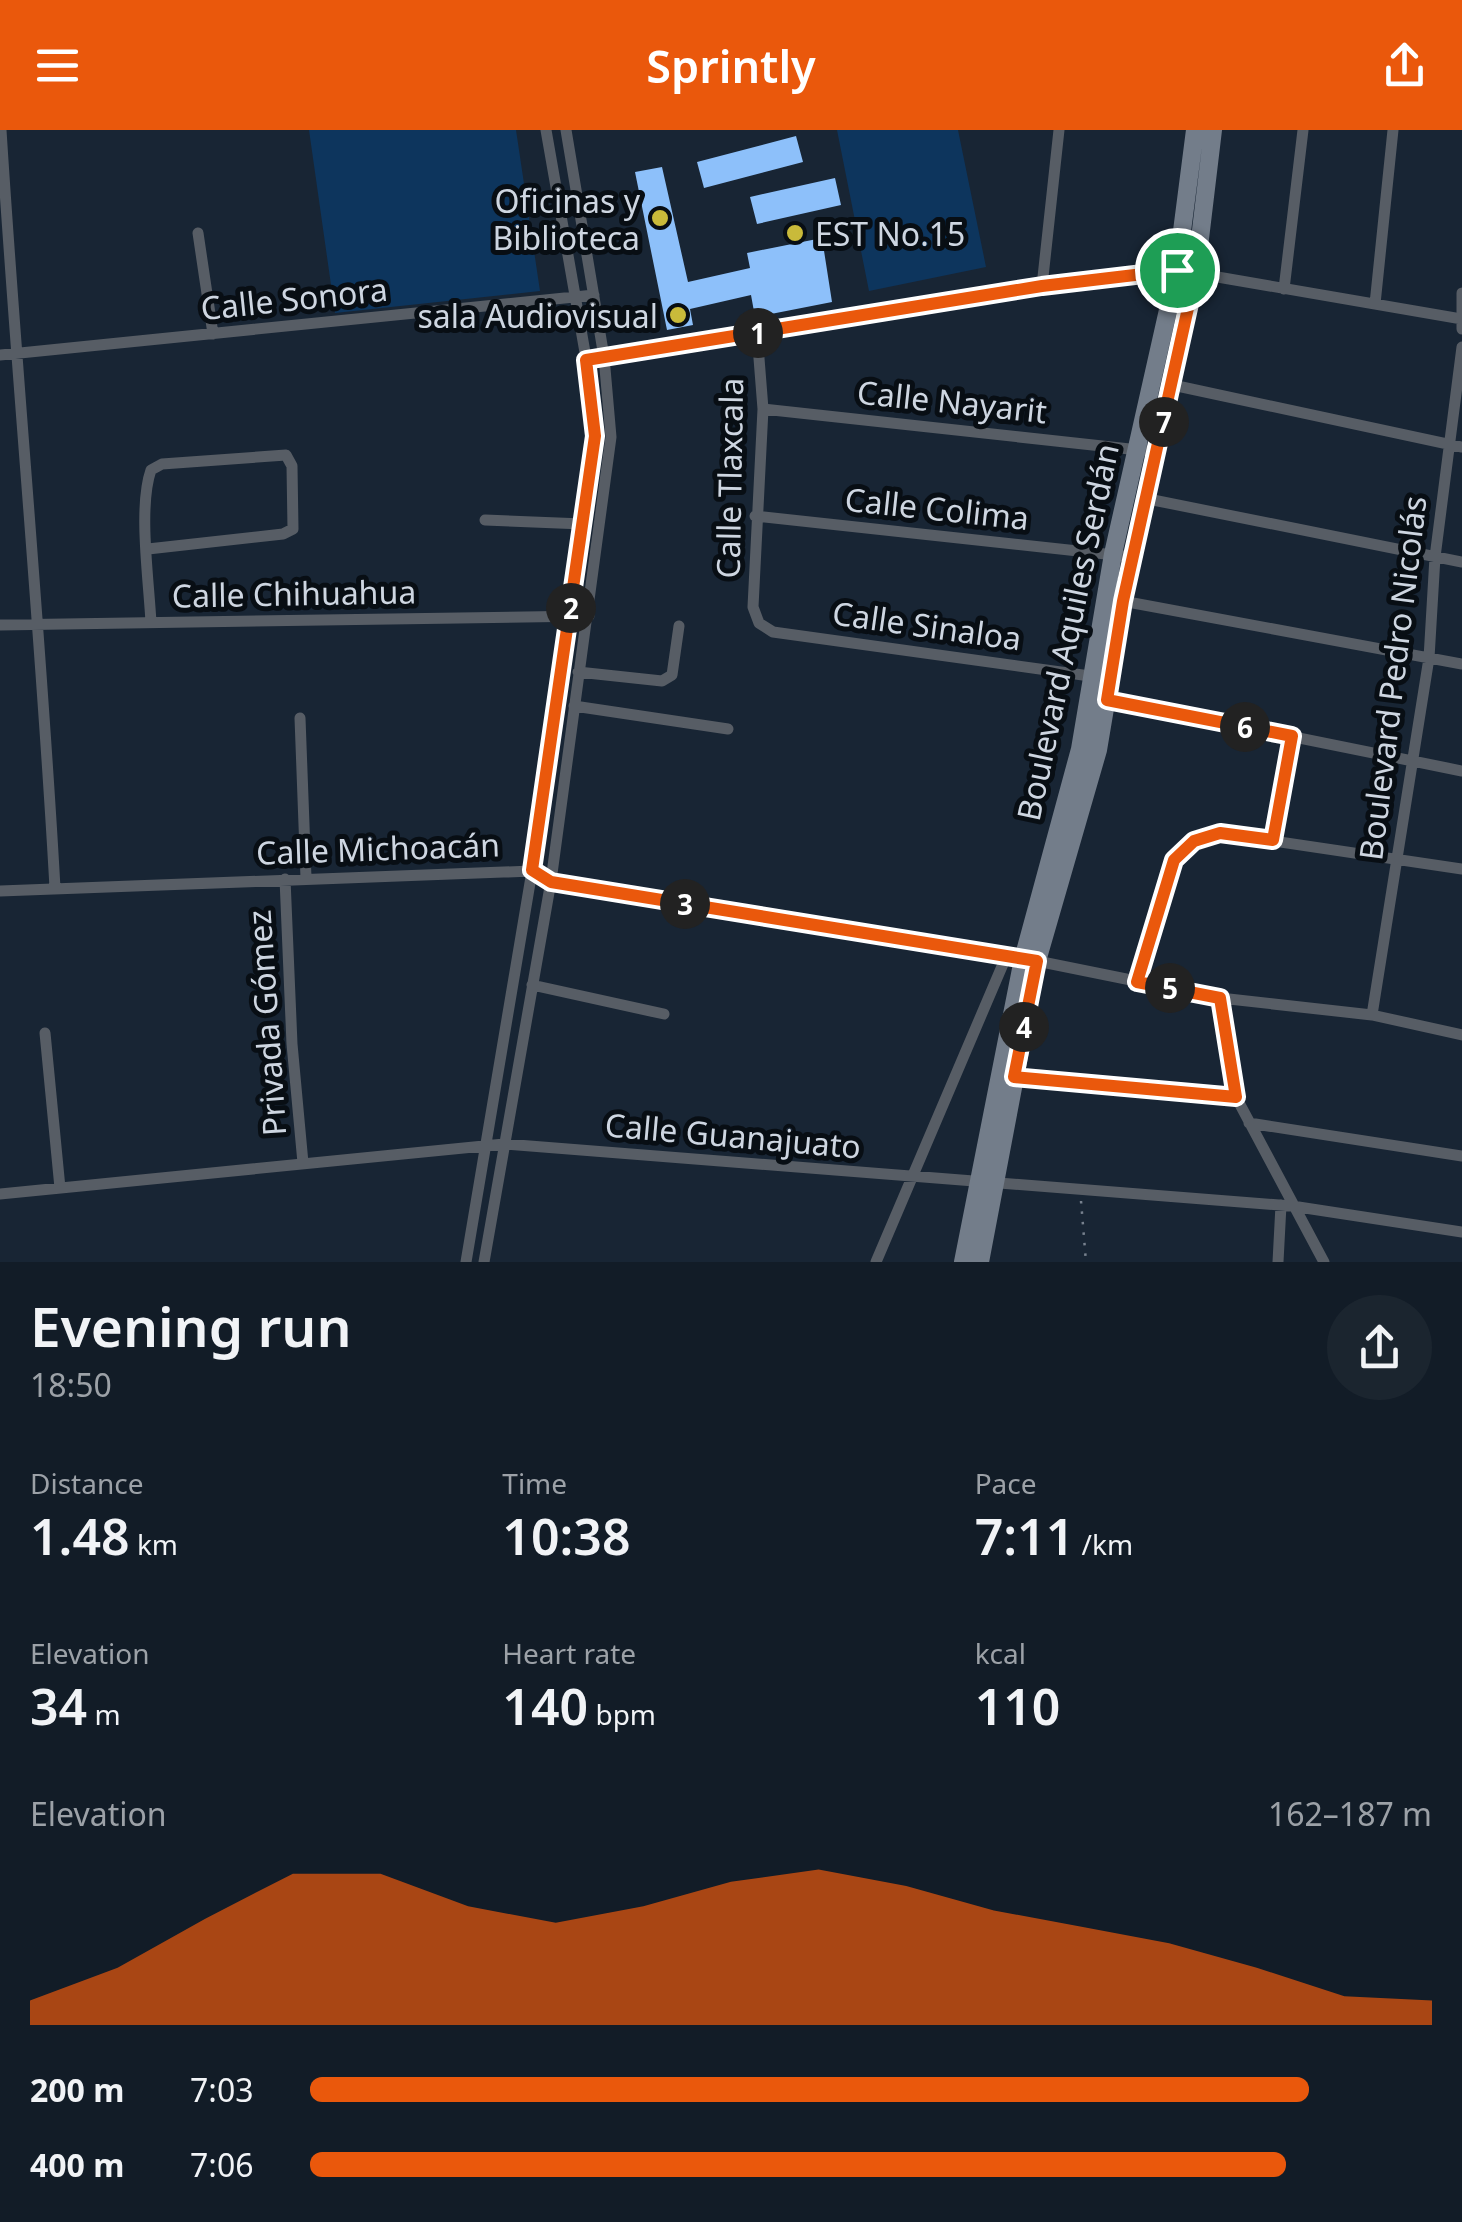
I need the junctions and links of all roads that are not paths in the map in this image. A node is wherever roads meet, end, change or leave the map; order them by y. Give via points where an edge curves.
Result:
1 (1, 130) edge
2 (546, 130) edge
3 (566, 130) edge
4 (1059, 130) edge
5 (1196, 130) edge
6 (1214, 130) edge
7 (1302, 130) edge
8 (1393, 130) edge
9 (198, 233) dead end
10 (1186, 271) junction
11 (1042, 286) junction
12 (1284, 289) junction
13 (1462, 293) edge
14 (594, 295) junction
15 (575, 297) junction
16 (1376, 304) junction
17 (1461, 322) edge
18 (756, 333) junction
19 (213, 334) junction
20 (1462, 347) edge
21 (15, 354) junction
22 (0, 355) edge
23 (604, 357) junction
24 (586, 360) junction
25 (1152, 379) junction
26 (1172, 385) junction
27 (763, 408) junction
28 (1455, 446) edge
29 (1136, 448) junction
30 (1157, 452) junction
31 (1126, 494) junction
32 (1147, 499) junction
33 (755, 516) junction
34 (485, 520) dead end
35 (582, 524) junction
36 (148, 549) junction
37 (1113, 554) junction
38 (1435, 556) junction
39 (1133, 557) junction
40 (1462, 562) edge
41 (1114, 599) junction
42 (570, 616) junction
43 (588, 616) junction
44 (151, 623) junction
45 (759, 623) joint
46 (0, 625) edge
47 (40, 625) junction
48 (678, 626) dead end
49 (1429, 658) junction
50 (1462, 664) edge
51 (578, 672) junction
52 (1099, 677) junction
53 (1107, 700) junction
54 (574, 706) junction
55 (300, 718) dead end
56 (728, 729) dead end
57 (1292, 736) junction
58 (1412, 760) junction
59 (1462, 771) edge
60 (1273, 840) junction
61 (1399, 857) junction
62 (1462, 869) edge
63 (532, 870) junction
64 (306, 878) junction
65 (285, 879) junction
66 (551, 882) junction
67 (55, 888) junction
68 (0, 891) edge
69 (1022, 959) junction
70 (1137, 982) junction
71 (532, 984) junction
72 (1220, 998) junction
73 (664, 1014) dead end
74 (1372, 1016) junction
75 (45, 1033) dead end
76 (1462, 1035) edge
77 (1014, 1077) junction
78 (1236, 1097) junction
79 (1249, 1124) junction
80 (488, 1144) junction
81 (504, 1144) junction
82 (1462, 1156) edge
83 (304, 1163) junction
84 (910, 1178) junction
85 (986, 1182) junction
86 (60, 1188) junction
87 (0, 1194) edge
88 (1286, 1206) junction
89 (1462, 1232) edge
90 (466, 1262) edge
91 (484, 1262) edge
92 (876, 1262) edge
93 (962, 1262) edge
94 (980, 1262) edge
95 (1278, 1262) edge
96 (1324, 1262) edge

1 - 21 street
2 - 15 street
3 - 14 street
4 - 11 street
5 - 10 street, Boulevard Aquiles Serdán
6 - 10 street, Boulevard Aquiles Serdán
7 - 12 street
8 - 16 street
9 - 19 street
10 - 11 street
10 - 12 street
10 - 25 street, Boulevard Aquiles Serdán
10 - 26 street, Boulevard Aquiles Serdán
11 - 18 street
12 - 16 street
13 - 17 street
14 - 15 street, Calle Sonora
14 - 23 street
15 - 19 street, Calle Sonora
15 - 24 street
16 - 17 street
18 - 23 street
18 - 27 street, Calle Tlaxcala
19 - 21 street, Calle Sonora
20 - 28 street, Boulevard Pedro Nicolás
21 - 22 street, Calle Sonora
21 - 47 street
23 - 24 street
23 - 43 street via 611,437
24 - 35 street via 596,415
25 - 26 street
25 - 29 street, Boulevard Aquiles Serdán
26 - 28 street
26 - 30 street, Boulevard Aquiles Serdán
27 - 29 street, Calle Nayarit
27 - 33 street, Calle Tlaxcala
28 - 38 street, Boulevard Pedro Nicolás
29 - 30 street, Calle Nayarit
29 - 31 street, Boulevard Aquiles Serdán
30 - 32 street, Boulevard Aquiles Serdán
31 - 32 street
31 - 37 street, Boulevard Aquiles Serdán
32 - 38 street
32 - 39 street, Boulevard Aquiles Serdán
33 - 37 street, Calle Colima
33 - 45 street, Calle Tlaxcala via 753,607
34 - 35 street
35 - 42 street
36 - 36 street via 152,470 286,455 292,466 292,529
36 - 44 street
37 - 39 street, Calle Colima
37 - 41 street, Boulevard Aquiles Serdán
38 - 40 street
38 - 49 street, Boulevard Pedro Nicolás
39 - 41 street, Boulevard Aquiles Serdán
41 - 49 street
41 - 52 street, Boulevard Aquiles Serdán
42 - 43 street, Calle Chihuahua
42 - 44 street, Calle Chihuahua
42 - 63 street
43 - 51 street
44 - 47 street, Calle Chihuahua
45 - 52 street, Calle Sinaloa via 773,632
46 - 47 street, Calle Chihuahua
47 - 67 street
48 - 51 street via 672,675 662,680
49 - 50 street
49 - 58 street, Boulevard Pedro Nicolás
51 - 54 street
52 - 53 street, Boulevard Aquiles Serdán
52 - 69 street, Boulevard Aquiles Serdán
53 - 57 street
53 - 69 street, Boulevard Aquiles Serdán via 1098,750
54 - 56 street
54 - 66 street
55 - 64 street
57 - 58 street
57 - 60 street
58 - 59 street
58 - 61 street, Boulevard Pedro Nicolás
60 - 61 street
60 - 70 street via 1220,833 1194,841 1174,860
61 - 62 street
61 - 74 street, Boulevard Pedro Nicolás
63 - 64 street, Calle Michoacán
63 - 66 street, Calle Michoacán
63 - 80 street
64 - 65 street, Calle Michoacán
65 - 67 street, Calle Michoacán
65 - 83 street, Privada Gómez
66 - 69 street, Calle Michoacán
66 - 71 street
67 - 68 street, Calle Michoacán
69 - 70 street, Calle Michoacán
69 - 77 street, Boulevard Aquiles Serdán
69 - 84 street
69 - 85 street, Boulevard Aquiles Serdán
70 - 72 street, Calle Michoacán
71 - 73 street
71 - 81 street
72 - 74 street, Calle Michoacán
72 - 78 street
74 - 76 street, Calle Michoacán
75 - 86 street
77 - 78 street
77 - 85 street, Boulevard Aquiles Serdán
78 - 79 street
79 - 82 street
79 - 88 street
80 - 81 street, Calle Guanajuato
80 - 83 street, Calle Guanajuato
80 - 90 street
81 - 84 street, Calle Guanajuato
81 - 91 street
83 - 86 street, Calle Guanajuato
84 - 85 street, Calle Guanajuato
84 - 92 street
85 - 88 street, Calle Guanajuato
85 - 93 street, Boulevard Aquiles Serdán
85 - 94 street, Boulevard Aquiles Serdán
86 - 87 street, Calle Guanajuato
88 - 89 street, Calle Guanajuato
88 - 95 street
88 - 96 street

